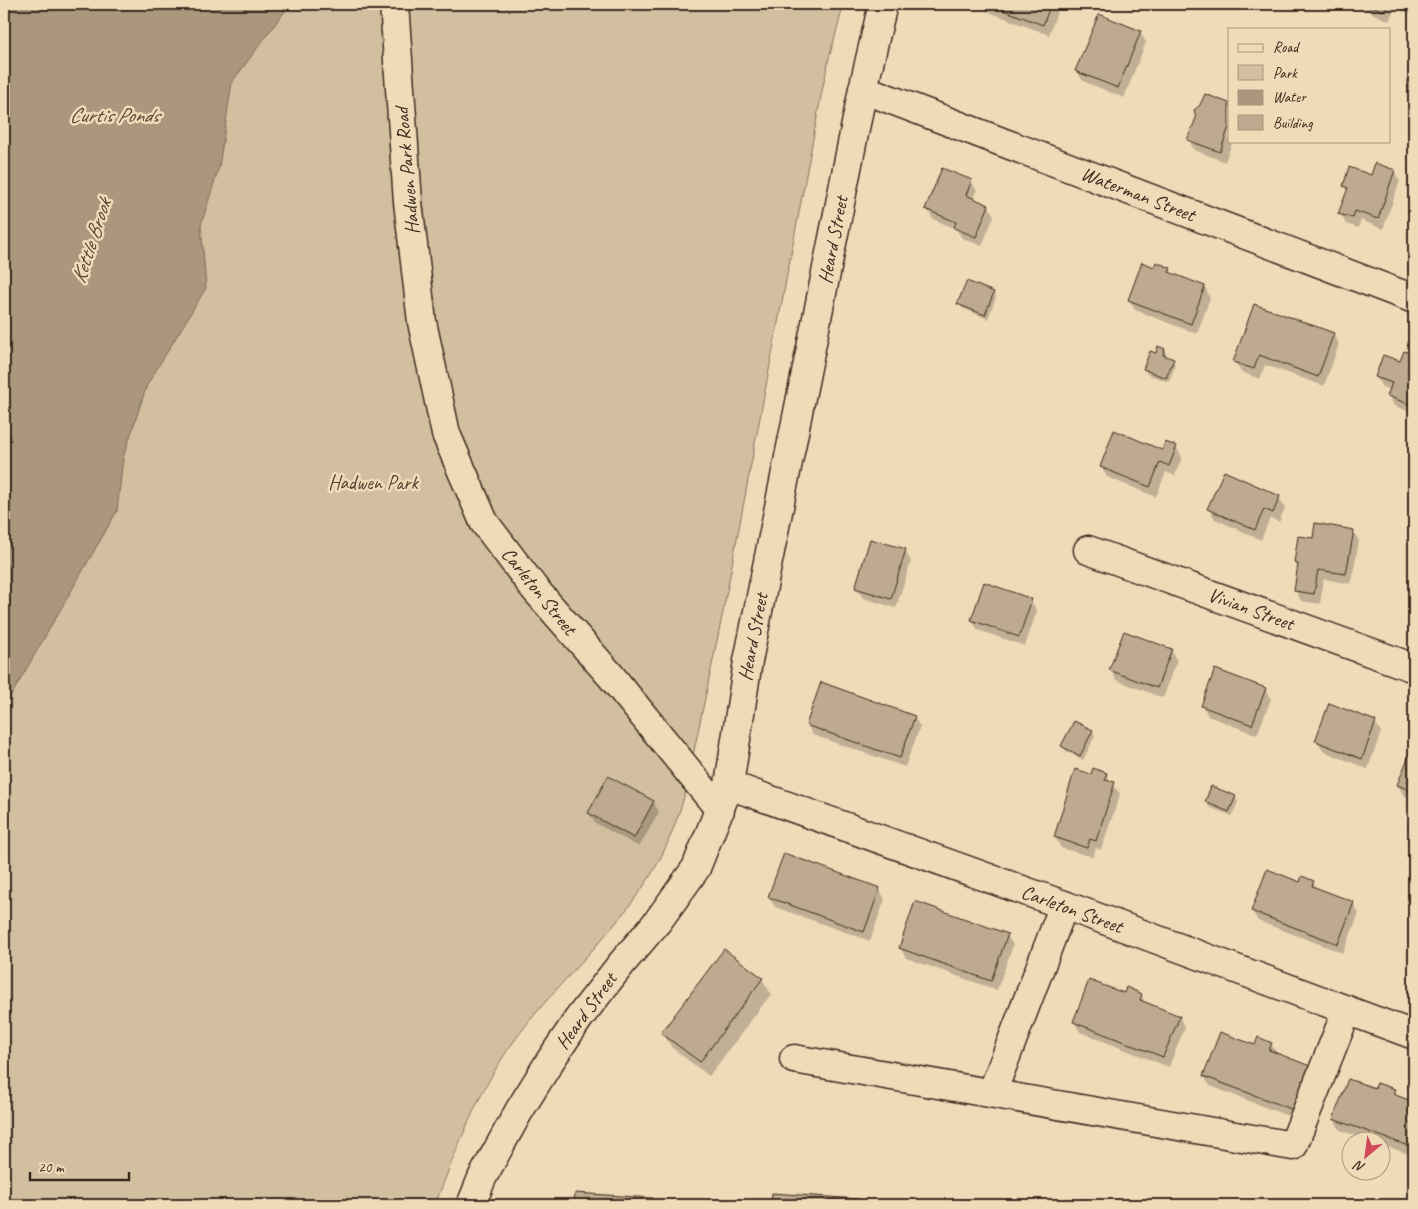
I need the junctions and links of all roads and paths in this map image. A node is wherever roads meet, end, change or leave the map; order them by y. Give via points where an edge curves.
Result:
1 (394, 4) edge
2 (883, 4) edge
3 (862, 89) junction
4 (1414, 299) edge
5 (426, 337) joint
6 (1088, 550) dead end
7 (1414, 668) edge
8 (729, 785) junction
9 (720, 810) junction
10 (1064, 905) junction
11 (1347, 1010) junction
12 (1414, 1035) edge
13 (794, 1059) dead end
14 (992, 1094) junction
15 (471, 1205) edge

1 - 5 street, Hadwen Park Road via 408,202
2 - 3 street, Heard Street
3 - 4 street, Waterman Street
3 - 8 street, Heard Street via 748,661
5 - 9 street, Carleton Street via 446,434 484,522 534,588 611,676
6 - 7 street, Vivian Street
8 - 9 street, Heard Street
8 - 10 street, Carleton Street
9 - 15 street, Heard Street via 696,868 658,921 579,1018 550,1061 482,1178
10 - 11 street, Carleton Street
10 - 14 street
11 - 12 street, Carleton Street
11 - 14 street via 1293,1146
13 - 14 street

